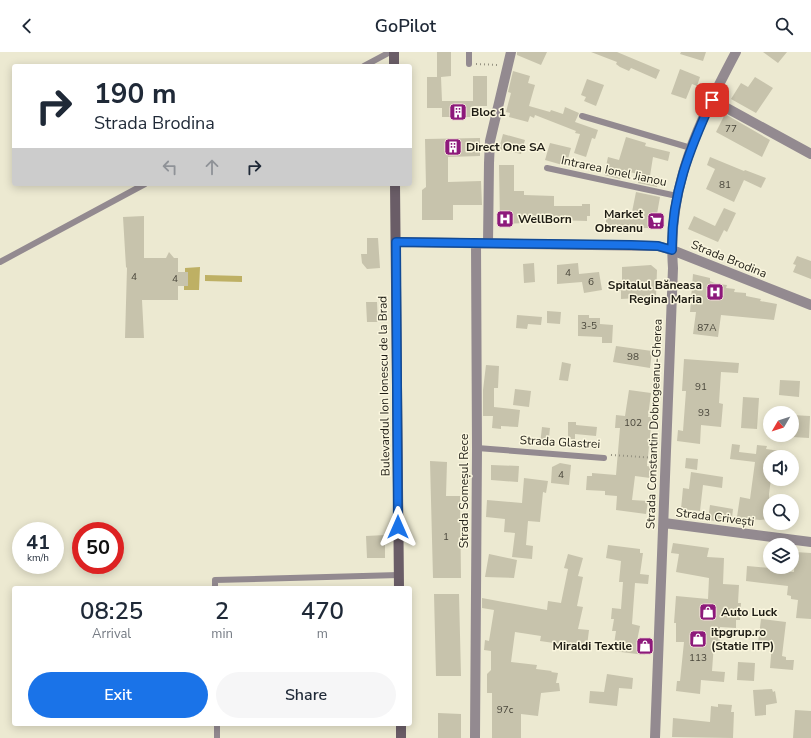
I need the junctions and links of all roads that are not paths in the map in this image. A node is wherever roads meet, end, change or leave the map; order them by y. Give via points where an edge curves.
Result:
1 (390, 52) edge
2 (394, 52) edge
3 (469, 52) edge
4 (512, 52) edge
5 (736, 52) edge
6 (368, 64) edge
7 (394, 64) edge
8 (469, 64) road end
9 (712, 100) junction
10 (582, 116) dead end
11 (691, 148) junction
12 (811, 154) edge
13 (547, 168) dead end
14 (141, 186) edge
15 (395, 186) edge
16 (676, 196) junction
17 (396, 242) junction
18 (476, 243) junction
19 (488, 243) junction
20 (672, 250) junction
21 (0, 262) edge
22 (811, 305) edge
23 (477, 448) junction
24 (604, 458) road end
25 (664, 523) junction
26 (811, 542) edge
27 (399, 575) junction
28 (215, 586) edge
29 (399, 586) edge
30 (217, 726) edge
31 (401, 726) edge
32 (217, 738) edge
33 (401, 738) edge
34 (475, 738) edge
35 (655, 738) edge

1 - 6 lane
2 - 7 main road
3 - 8 lane
4 - 19 street via 490,141
5 - 9 street, Strada Constantin Dobrogeanu-Gherea
9 - 11 street, Strada Constantin Dobrogeanu-Gherea
9 - 12 street
10 - 11 lane
11 - 16 street, Strada Constantin Dobrogeanu-Gherea
13 - 16 lane, Intrarea Ionel Jianou
14 - 21 lane
15 - 17 main road, Bulevardul Ion Ionescu de la Brad
16 - 20 street, Strada Constantin Dobrogeanu-Gherea
17 - 18 street, Strada Brodina
17 - 27 main road, Bulevardul Ion Ionescu de la Brad
18 - 19 street, Strada Brodina
18 - 23 street, Strada Someșul Rece
19 - 20 street, Strada Brodina via 658,246
20 - 22 street, Strada Brodina
20 - 25 street, Strada Constantin Dobrogeanu-Gherea
23 - 24 lane, Strada Glastrei
23 - 34 street, Strada Someșul Rece
25 - 26 street, Strada Crivești
25 - 35 street, Strada Constantin Dobrogeanu-Gherea
27 - 28 lane via 215,580
27 - 29 main road, Bulevardul Ion Ionescu de la Brad
30 - 32 lane
31 - 33 main road

